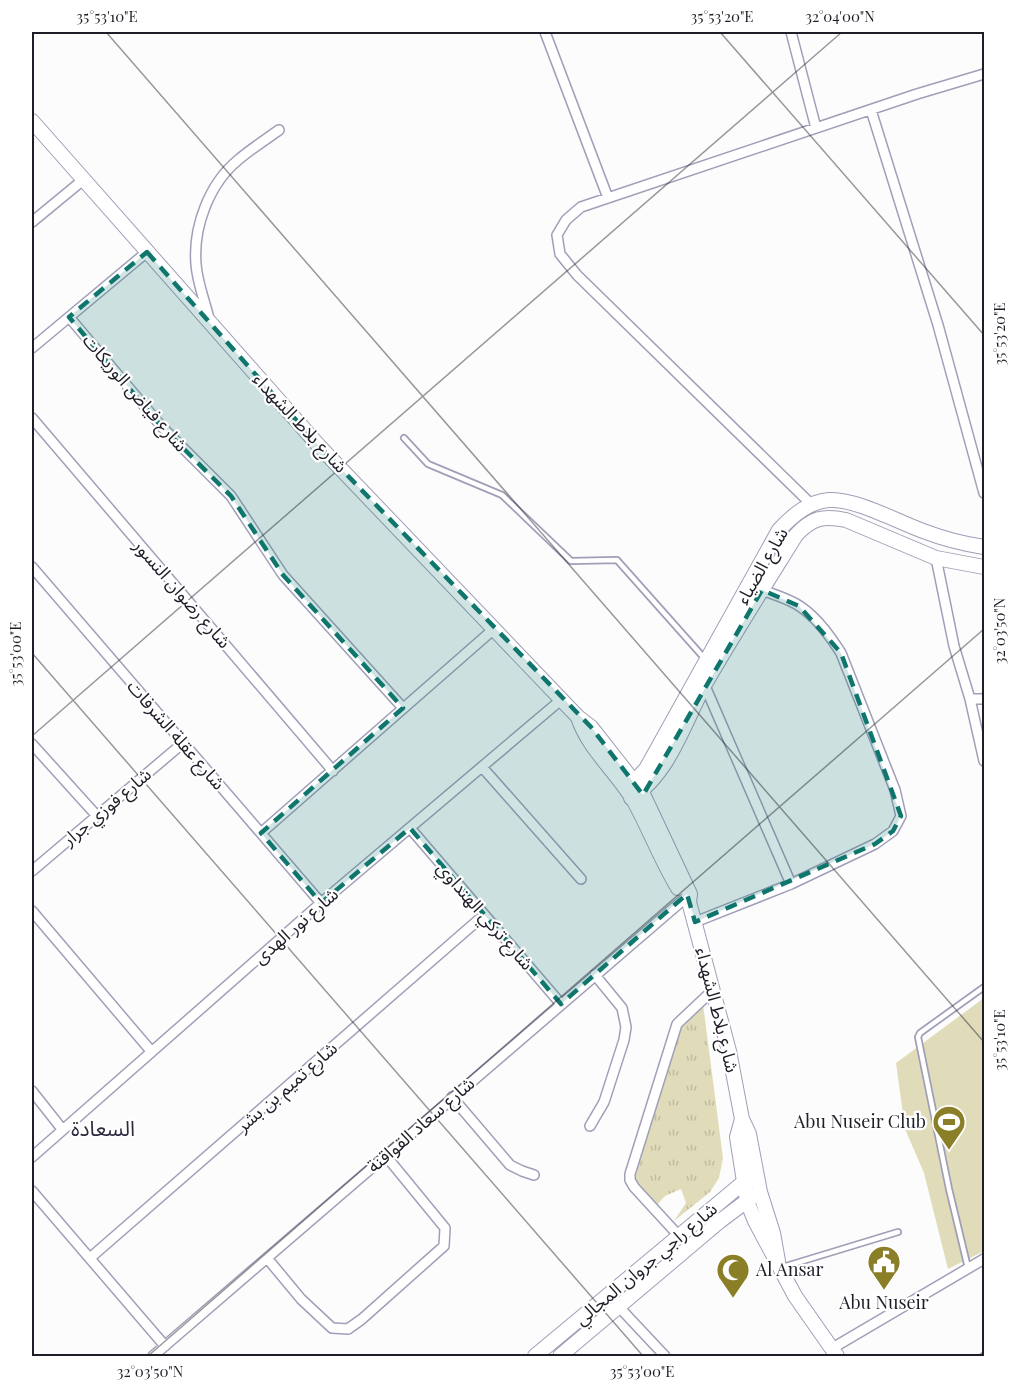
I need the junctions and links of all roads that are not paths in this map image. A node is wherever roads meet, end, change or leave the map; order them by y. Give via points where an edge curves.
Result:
1 (545, 32) edge
2 (791, 32) edge
3 (984, 74) edge
4 (871, 110) junction
5 (32, 121) edge
6 (816, 128) junction
7 (279, 130) dead end
8 (83, 180) junction
9 (608, 198) junction
10 (32, 222) edge
11 (147, 252) junction
12 (69, 317) junction
13 (210, 324) junction
14 (32, 348) edge
15 (32, 418) edge
16 (404, 438) dead end
17 (984, 493) edge
18 (811, 504) junction
19 (984, 547) edge
20 (936, 558) junction
21 (32, 567) edge
22 (984, 567) edge
23 (762, 590) junction
24 (495, 628) junction
25 (707, 661) junction
26 (705, 686) junction
27 (562, 699) junction
28 (970, 699) junction
29 (984, 699) edge
30 (403, 708) junction
31 (183, 743) junction
32 (32, 744) edge
33 (984, 761) edge
34 (482, 767) junction
35 (333, 771) junction
36 (633, 790) junction
37 (97, 816) junction
38 (410, 828) junction
39 (261, 833) junction
40 (32, 871) edge
41 (581, 879) dead end
42 (791, 884) junction
43 (688, 898) junction
44 (321, 903) junction
45 (32, 911) edge
46 (484, 915) junction
47 (694, 922) junction
48 (595, 975) junction
49 (984, 987) edge
50 (713, 990) junction
51 (561, 1004) junction
52 (151, 1051) junction
53 (32, 1091) edge
54 (452, 1097) junction
55 (742, 1119) junction
56 (590, 1126) dead end
57 (63, 1129) junction
58 (32, 1156) edge
59 (386, 1156) junction
60 (756, 1172) junction
61 (534, 1174) dead end
62 (743, 1183) junction
63 (32, 1191) edge
64 (760, 1191) junction
65 (747, 1202) junction
66 (898, 1232) dead end
67 (679, 1236) junction
68 (90, 1258) junction
69 (267, 1258) junction
70 (984, 1259) edge
71 (779, 1264) junction
72 (968, 1268) junction
73 (619, 1307) junction
74 (577, 1321) junction
75 (588, 1334) junction
76 (165, 1346) junction
77 (834, 1353) edge
78 (153, 1356) edge
79 (535, 1356) edge
80 (560, 1356) edge
81 (666, 1356) edge

1 - 9 street
2 - 6 street
3 - 4 street
4 - 6 street
4 - 17 street via 938,325
5 - 8 street, شارع بلاط الشهداء
6 - 9 street
7 - 13 street via 236,162 215,187 203,215 196,265
8 - 10 street
8 - 11 street, شارع بلاط الشهداء
9 - 18 street via 581,207 566,220 557,235 560,254
11 - 12 street
11 - 13 street, شارع بلاط الشهداء
12 - 14 street
12 - 30 street, شارع فياض الوريكات via 162,427 231,496 283,574
13 - 24 street, شارع بلاط الشهداء via 319,446
15 - 35 street, شارع رضوان النسور
16 - 25 lane via 428,464 502,495 571,561 617,560
18 - 19 street via 830,500 851,503 927,533
18 - 25 street, شارع الضياء via 779,530
20 - 22 street, شارع الضياء
20 - 23 street, شارع الضياء via 846,520 819,519 796,535
20 - 28 street via 954,646
21 - 31 street, شارع عقلة الشرفات
23 - 26 street, شارع الضياء
23 - 42 street via 800,606 828,633 841,653 895,790 901,816 893,831 875,844
24 - 27 street, شارع بلاط الشهداء
24 - 30 street
25 - 36 street, شارع الضياء
26 - 36 street, شارع الضياء via 652,781
26 - 42 street
27 - 34 street, شارع نور الهدى
27 - 36 street, شارع بلاط الشهداء via 591,727
28 - 29 street
28 - 33 street
30 - 35 street
31 - 37 street, شارع فوزي جرار
31 - 39 street, شارع عقلة الشرفات
32 - 37 street
34 - 38 street, شارع نور الهدى
34 - 41 street
35 - 39 street
36 - 43 street, شارع بلاط الشهداء via 663,861
37 - 40 street, شارع فوزي جرار
38 - 44 street, شارع نور الهدى
38 - 46 street, شارع تركي الهنداوي
39 - 44 street, شارع عقلة الشرفات
42 - 47 street
43 - 47 street, شارع بلاط الشهداء
43 - 48 street, شارع سعاد القواقنة
44 - 52 street, شارع نور الهدى
45 - 52 street
46 - 51 street, شارع تركي الهنداوي
46 - 68 street, شارع تميم بن بشر
47 - 50 street, شارع بلاط الشهداء
48 - 51 street, شارع سعاد القواقنة
48 - 56 street via 622,1008 626,1027 604,1102
49 - 72 lane via 918,1037
50 - 55 street, شارع بلاط الشهداء
50 - 67 street via 677,1024 630,1174 634,1187
51 - 54 street, شارع سعاد القواقنة
52 - 57 street, شارع نور الهدى
53 - 57 street
54 - 59 street, شارع سعاد القواقنة
54 - 61 street via 510,1164
55 - 60 street, شارع بلاط الشهداء
55 - 62 street, شارع بلاط الشهداء via 737,1137
57 - 58 street, شارع نور الهدى
59 - 69 street, شارع سعاد القواقنة
59 - 69 street via 445,1228 444,1246 348,1329 332,1328
60 - 62 street, شارع راجي جروان المجالي
60 - 64 street, شارع بلاط الشهداء
62 - 65 street, شارع بلاط الشهداء
62 - 67 street, شارع راجي جروان المجالي
63 - 68 street
64 - 65 street, شارع راجي جروان المجالي
64 - 71 street, شارع بلاط الشهداء
65 - 71 street, شارع بلاط الشهداء
65 - 73 street, شارع راجي جروان المجالي
66 - 71 lane
67 - 74 street, شارع راجي جروان المجالي
68 - 76 street
69 - 76 street, شارع سعاد القواقنة
70 - 72 street
71 - 77 street, شارع بلاط الشهداء via 795,1296
72 - 77 street
73 - 75 street, شارع راجي جروان المجالي
73 - 81 street
74 - 75 street
74 - 79 street, شارع راجي جروان المجالي
75 - 80 street, شارع راجي جروان المجالي
76 - 78 street, شارع سعاد القواقنة

